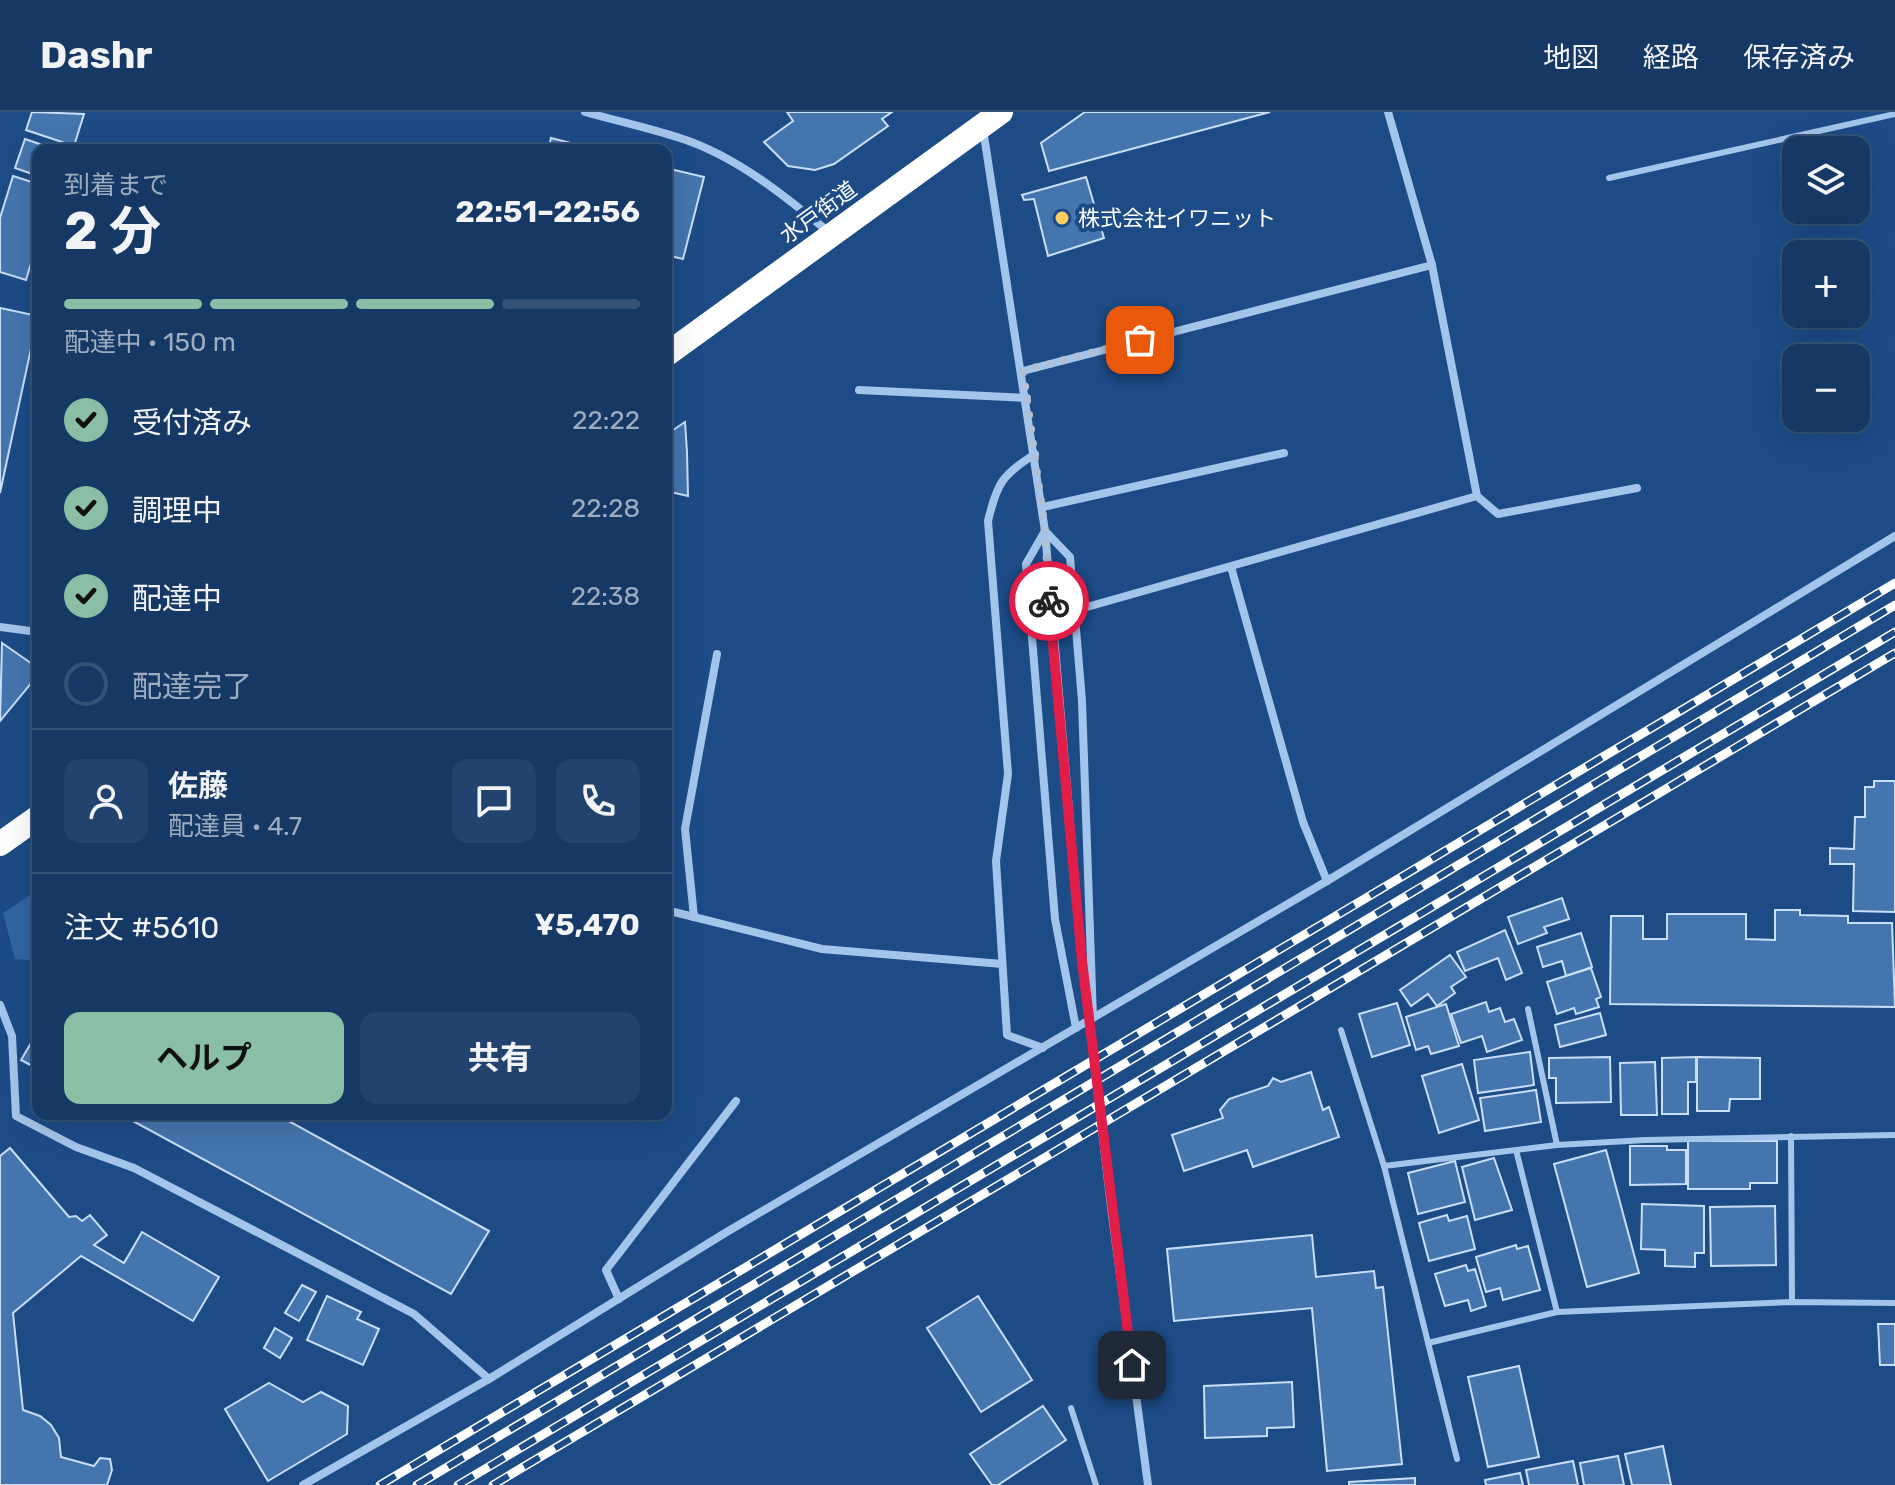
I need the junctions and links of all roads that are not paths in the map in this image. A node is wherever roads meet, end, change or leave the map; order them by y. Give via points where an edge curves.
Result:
1 (585, 112) edge
2 (1388, 112) edge
3 (1895, 114) edge
4 (992, 119) edge
5 (1609, 178) dead end
6 (831, 234) junction
7 (1432, 265) junction
8 (672, 351) edge
9 (1023, 371) junction
10 (859, 390) dead end
11 (1027, 398) junction
12 (1284, 453) dead end
13 (1035, 454) junction
14 (1637, 488) dead end
15 (1477, 496) junction
16 (1043, 507) junction
17 (1045, 531) junction
18 (1895, 536) edge
19 (1231, 567) junction
20 (1073, 611) junction
21 (0, 627) edge
22 (32, 631) edge
23 (717, 654) dead end
24 (32, 821) edge
25 (0, 844) edge
26 (1327, 881) junction
27 (672, 912) edge
28 (694, 917) junction
29 (1002, 964) junction
30 (0, 1005) edge
31 (1528, 1009) dead end
32 (1093, 1018) junction
33 (1076, 1028) junction
34 (1341, 1030) dead end
35 (1043, 1048) junction
36 (736, 1101) dead end
37 (1895, 1135) edge
38 (1791, 1136) junction
39 (1557, 1145) junction
40 (1516, 1150) junction
41 (1384, 1166) junction
42 (619, 1299) junction
43 (1792, 1302) junction
44 (1895, 1303) edge
45 (1557, 1312) junction
46 (1428, 1343) junction
47 (489, 1379) junction
48 (1071, 1408) dead end
49 (1457, 1459) dead end
50 (303, 1485) edge
51 (1096, 1485) edge
52 (1148, 1485) edge

1 - 6 street via 709,150 787,198
2 - 7 street
3 - 5 lane
4 - 6 highway, 水戸街道
4 - 9 street via 990,185
6 - 8 highway, 水戸街道
7 - 9 street
7 - 15 street
9 - 11 street
10 - 11 street
11 - 13 street
12 - 16 street
13 - 16 street
13 - 29 street via 1007,472 988,521 1008,774 996,861
14 - 15 street via 1498,514
15 - 19 street
16 - 17 street
17 - 20 street via 1070,557
17 - 33 street via 1026,564 1055,919
17 - 52 street, bridge via 1082,961
18 - 26 street
19 - 20 street
19 - 26 street via 1303,822
20 - 32 street via 1082,701
21 - 22 street
23 - 28 street via 685,829
24 - 25 highway
26 - 32 street
27 - 28 street
28 - 29 street via 822,949
29 - 35 street via 1007,1035
30 - 47 street via 12,1036 16,1116 76,1147 134,1168 414,1314
31 - 39 lane
32 - 33 street
33 - 35 street
34 - 41 lane
35 - 42 street
36 - 42 street via 606,1270
37 - 38 lane
38 - 39 lane
38 - 43 lane
39 - 40 lane
40 - 41 lane
40 - 45 lane
41 - 46 lane
42 - 47 street
43 - 44 lane
43 - 45 lane
45 - 46 lane
46 - 49 lane
47 - 50 street
48 - 51 lane

